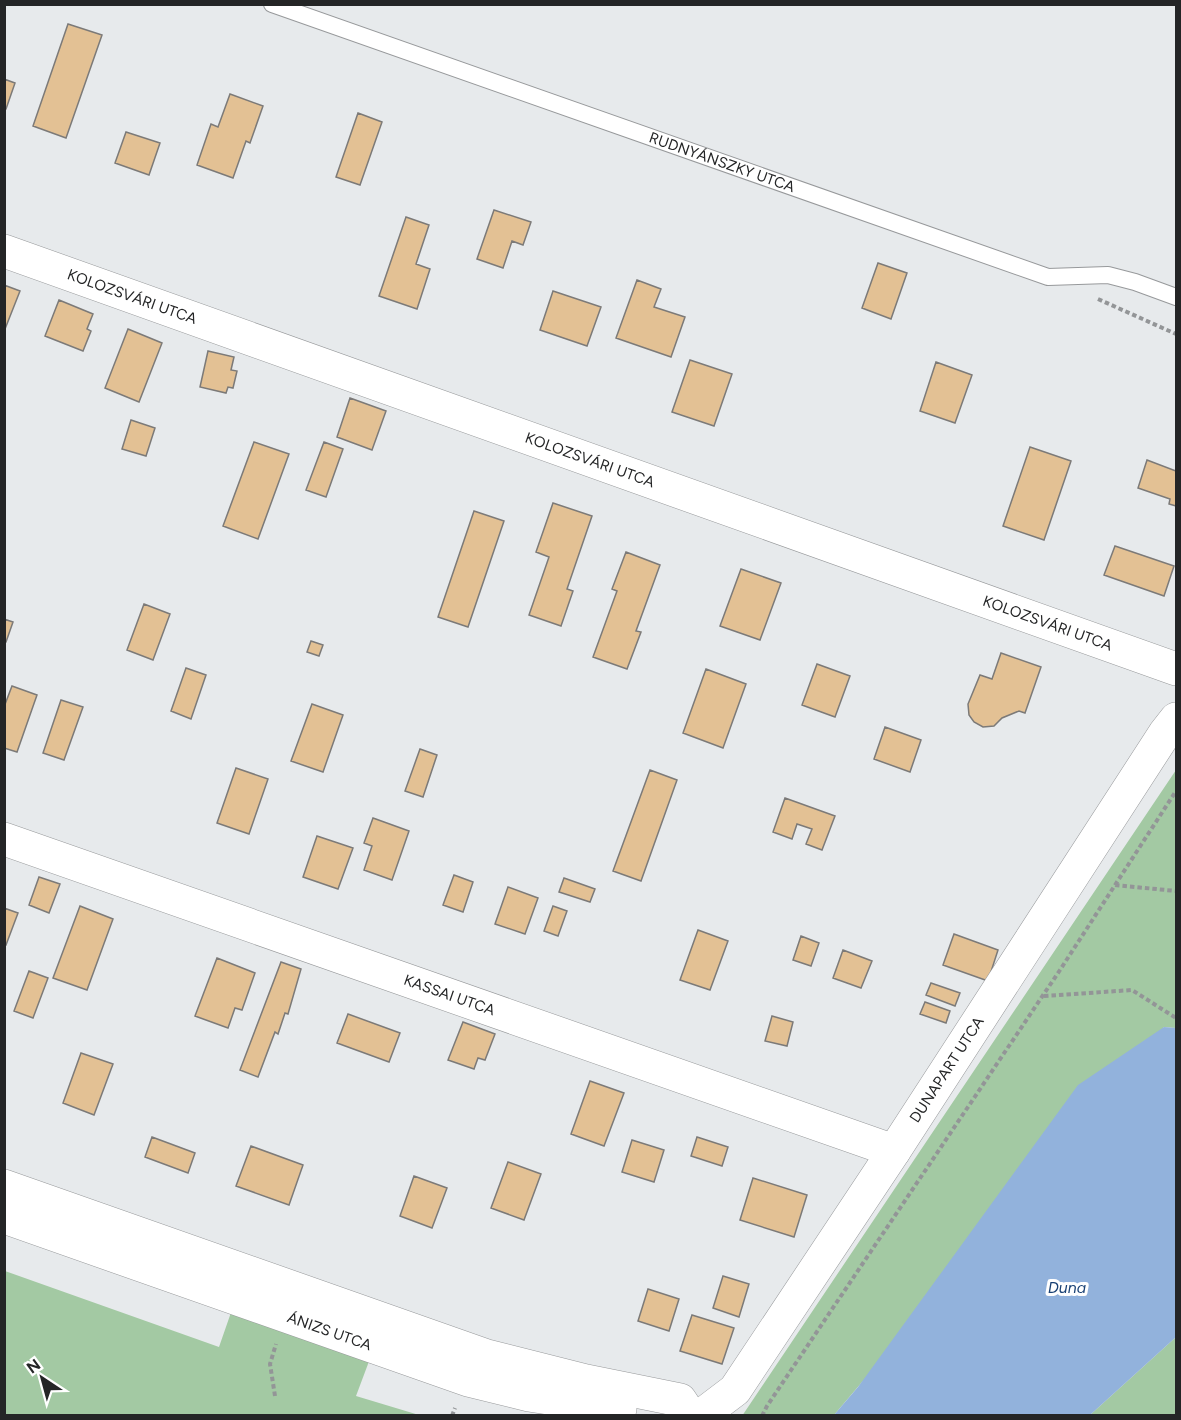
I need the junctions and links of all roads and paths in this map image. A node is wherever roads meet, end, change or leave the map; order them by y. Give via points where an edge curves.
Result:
1 (272, 4) edge
2 (4, 251) edge
3 (1091, 296) dead end
4 (1176, 297) edge
5 (1176, 334) edge
6 (1176, 669) edge
7 (1176, 719) edge
8 (1176, 792) edge
9 (4, 840) edge
10 (1115, 885) junction
11 (1176, 891) edge
12 (1043, 996) junction
13 (1176, 1018) edge
14 (894, 1151) junction
15 (4, 1186) edge
16 (4, 1217) edge
17 (286, 1316) junction
18 (275, 1396) dead end
19 (695, 1414) edge
20 (662, 1416) edge
21 (762, 1416) edge

1 - 4 lane, RUDNYÁNSZKY UTCA via 1048,277 1108,275
2 - 6 street, KOLOZSVÁRI UTCA
3 - 5 path
7 - 14 street, DUNAPART UTCA
8 - 10 path
9 - 14 street, KASSAI UTCA
10 - 11 path
10 - 12 path
12 - 13 path via 1132,990
12 - 21 path
14 - 19 street, DUNAPART UTCA via 735,1390
15 - 19 street via 487,1356 680,1400
16 - 17 street, ÁNIZS UTCA
17 - 18 path via 270,1364
17 - 20 street, ÁNIZS UTCA via 468,1380 529,1395

